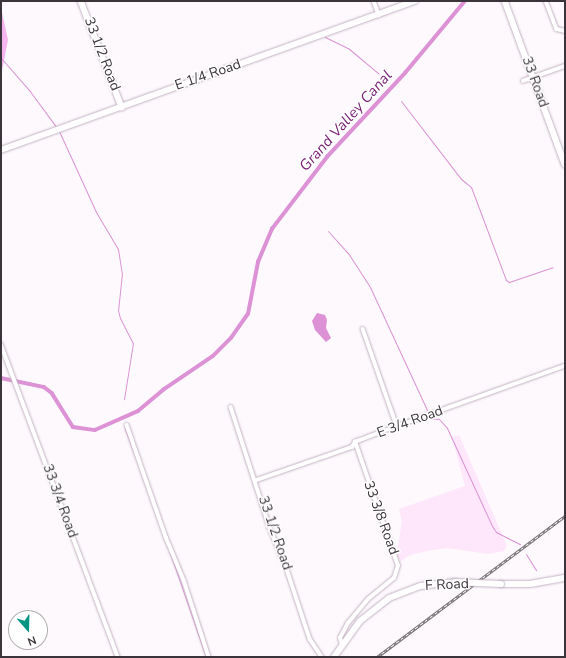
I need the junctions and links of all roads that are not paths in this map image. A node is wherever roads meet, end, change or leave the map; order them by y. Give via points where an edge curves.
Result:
1 (81, 1) edge
2 (374, 1) edge
3 (415, 1) edge
4 (505, 1) edge
5 (546, 1) edge
6 (379, 15) junction
7 (565, 31) edge
8 (565, 66) edge
9 (532, 78) junction
10 (523, 81) dead end
11 (122, 107) junction
12 (1, 150) edge
13 (564, 156) edge
14 (565, 164) edge
15 (363, 329) dead end
16 (1, 344) edge
17 (565, 366) edge
18 (231, 408) dead end
19 (127, 425) dead end
20 (397, 426) junction
21 (355, 442) junction
22 (256, 480) junction
23 (565, 578) edge
24 (342, 645) junction
25 (118, 657) edge
26 (209, 657) edge
27 (322, 657) edge
28 (334, 657) edge

1 - 11 street, 33 1/2 Road
2 - 6 street
3 - 6 street, E 1/4 Road
4 - 9 street, 33 Road
5 - 7 street via 557,29
6 - 11 street, E 1/4 Road
8 - 9 street
9 - 10 street
9 - 13 street, 33 Road
11 - 12 street, E 1/4 Road
13 - 14 street, 33 Road
15 - 20 street
16 - 25 street, 33 3/4 Road
17 - 20 street, E 3/4 Road
18 - 22 street, 33 1/2 Road
19 - 26 street via 166,537 184,580
20 - 21 street, E 3/4 Road
21 - 22 street, E 3/4 Road via 352,447
21 - 24 street, 33 3/8 Road via 398,566 394,578 368,599 348,623 340,638
22 - 27 street, 33 1/2 Road via 270,528 287,569 310,639
23 - 24 main road, F Road, bridge via 530,584 455,582 421,586 389,598 360,621
24 - 28 main road, F Road

